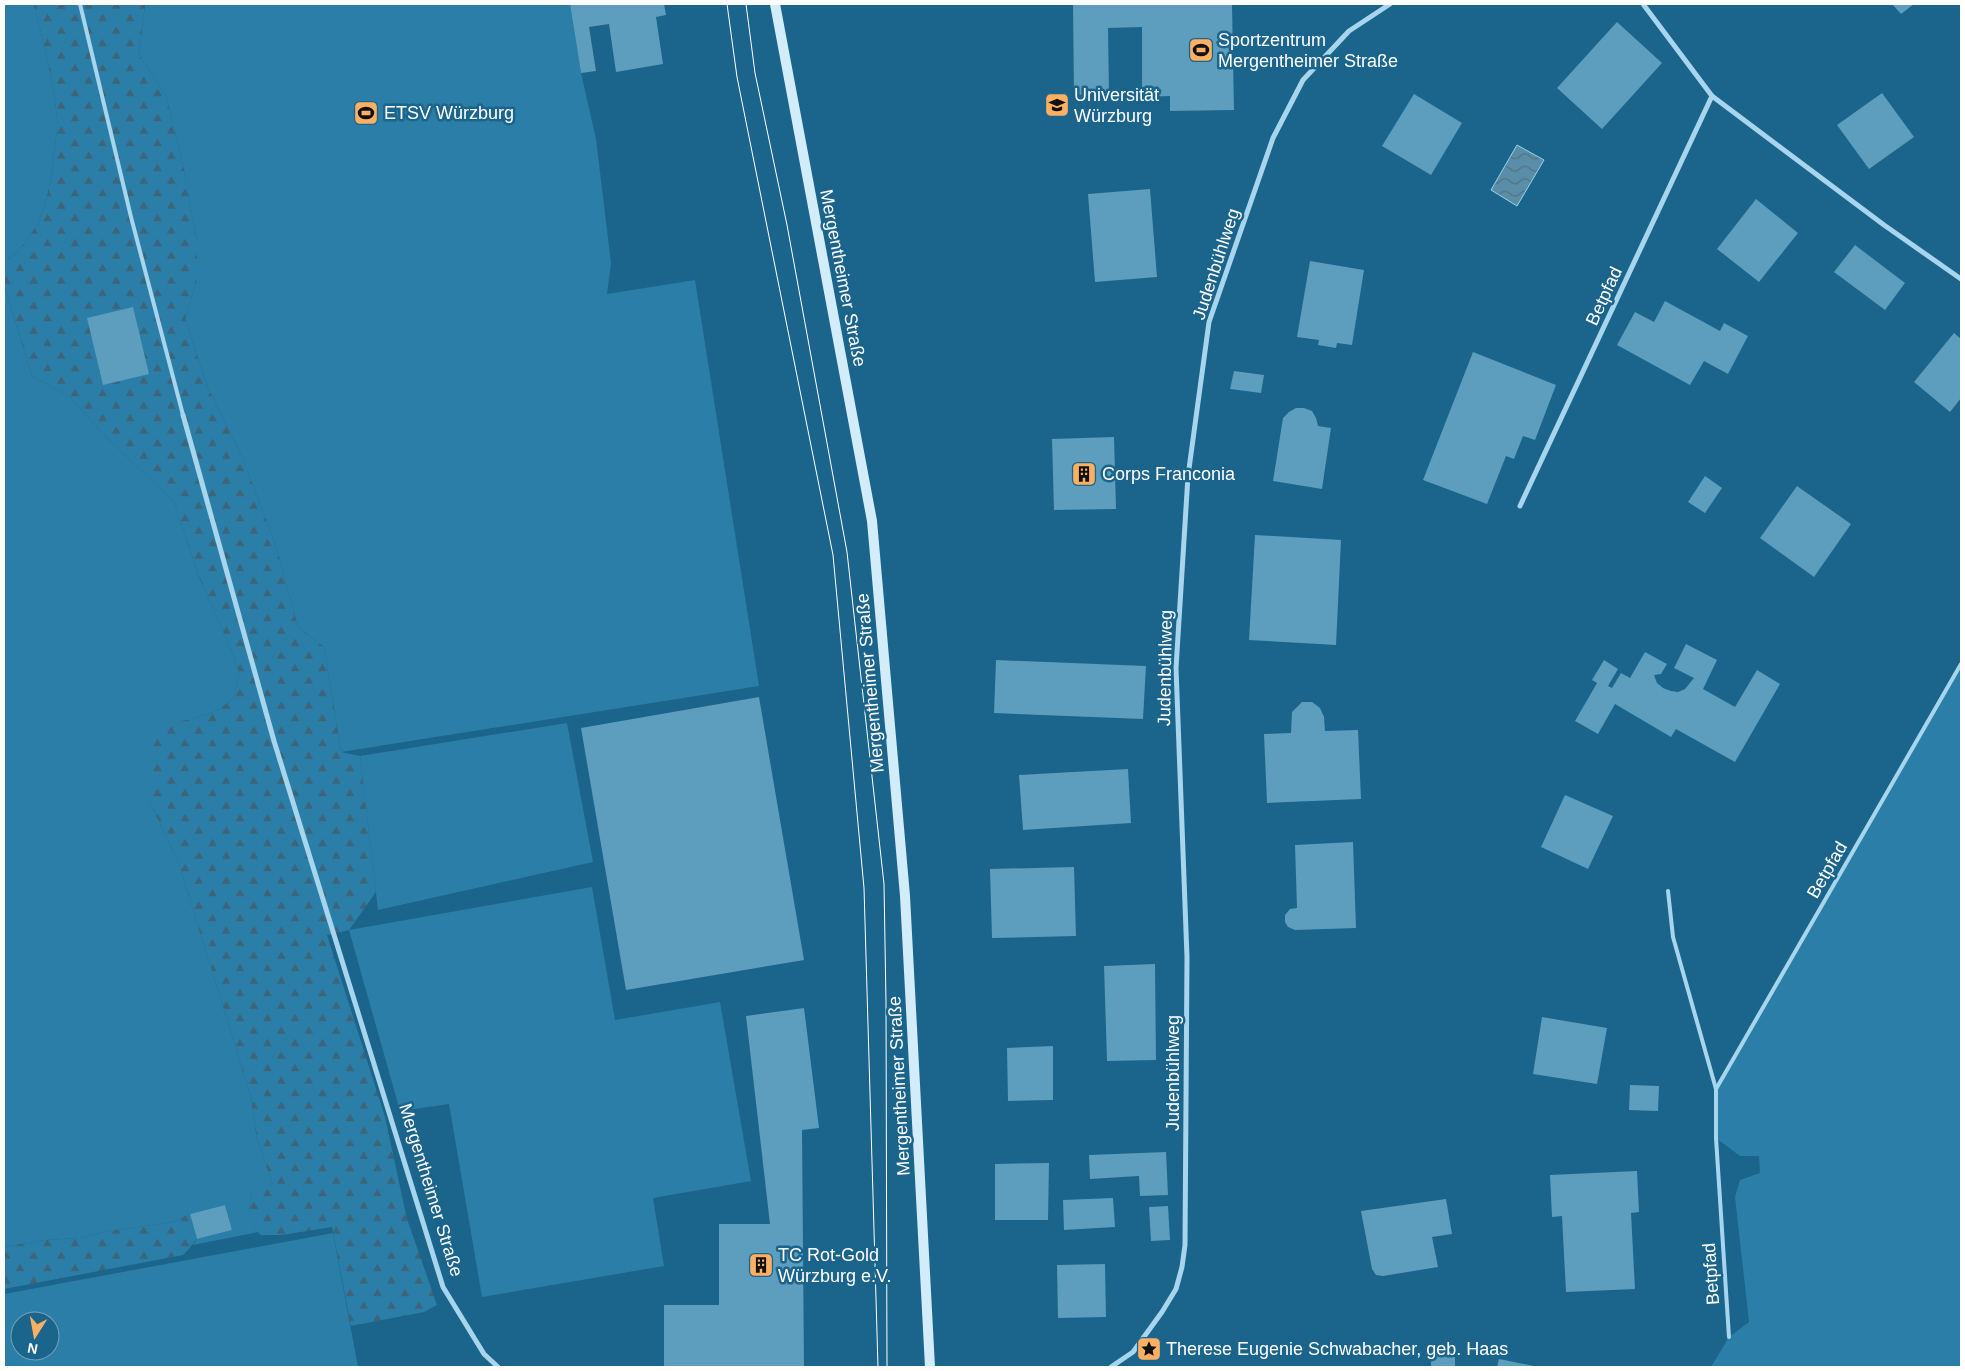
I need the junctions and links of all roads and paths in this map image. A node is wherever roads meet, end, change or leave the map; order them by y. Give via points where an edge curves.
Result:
1 (80, 4) edge
2 (775, 4) edge
3 (1390, 4) edge
4 (1643, 4) edge
5 (1712, 96) junction
6 (1961, 279) edge
7 (183, 415) joint
8 (1520, 506) dead end
9 (1961, 664) edge
10 (1668, 890) dead end
11 (1716, 1089) junction
12 (1729, 1337) dead end
13 (498, 1367) edge
14 (930, 1367) edge
15 (1111, 1367) edge

1 - 7 lane
2 - 14 main road, Mergentheimer Straße via 872,521 905,896
3 - 15 street, Judenbühlweg via 1349,31 1303,80 1273,138 1209,322 1188,476 1176,668 1187,957 1185,1245 1176,1289 1133,1352
4 - 5 street
5 - 6 street
5 - 8 street, Betpfad
7 - 13 street, Mergentheimer Straße via 274,741 443,1286 484,1354
9 - 11 lane, Betpfad
10 - 11 lane, Betpfad via 1673,937
11 - 12 lane, Betpfad via 1716,1138

